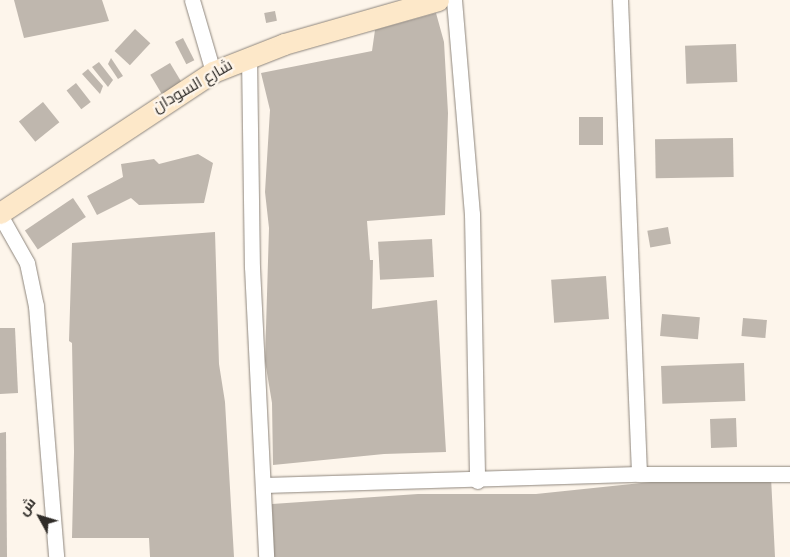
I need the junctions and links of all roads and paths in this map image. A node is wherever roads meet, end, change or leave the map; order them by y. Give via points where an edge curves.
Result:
1 (192, 0) edge
2 (438, 0) edge
3 (454, 0) edge
4 (620, 0) edge
5 (248, 56) junction
6 (213, 72) junction
7 (0, 214) edge
8 (639, 474) junction
9 (790, 474) edge
10 (478, 481) junction
11 (264, 485) junction
12 (56, 557) edge
13 (266, 557) edge

1 - 6 street
2 - 5 main road, شارع السودان
3 - 10 street via 472,214
4 - 8 street
5 - 6 main road, شارع السودان
5 - 11 street via 252,267
6 - 7 main road, شارع السودان
7 - 12 street via 27,263 35,297
8 - 9 street
8 - 10 street
10 - 11 street
11 - 13 street

